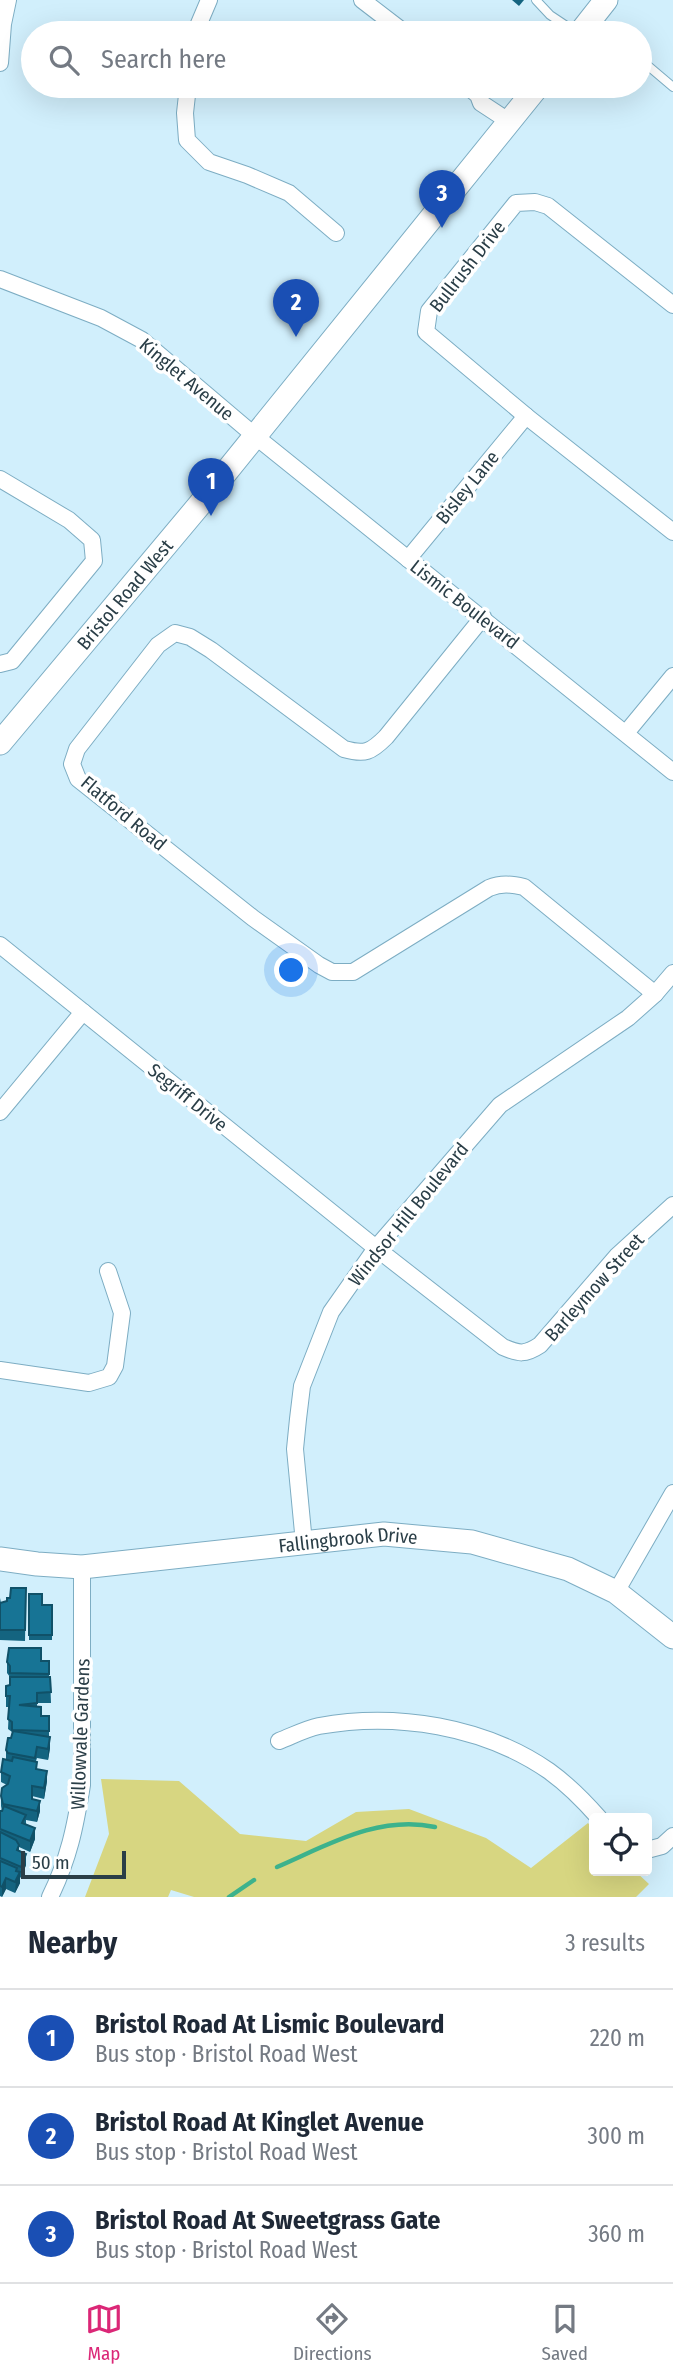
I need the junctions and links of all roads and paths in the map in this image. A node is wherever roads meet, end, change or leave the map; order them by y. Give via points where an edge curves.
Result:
1 (8, 0) edge
2 (209, 0) edge
3 (362, 0) edge
4 (536, 0) edge
5 (606, 0) edge
6 (200, 21) edge
7 (389, 21) edge
8 (566, 21) edge
9 (595, 21) edge
10 (0, 63) edge
11 (652, 69) edge
12 (673, 87) edge
13 (187, 98) edge
14 (479, 98) edge
15 (529, 98) edge
16 (510, 122) junction
17 (336, 233) dead end
18 (0, 279) edge
19 (673, 305) edge
20 (526, 416) junction
21 (256, 436) junction
22 (0, 479) edge
23 (673, 532) edge
24 (408, 559) junction
25 (482, 617) junction
26 (0, 664) edge
27 (673, 676) edge
28 (626, 733) junction
29 (0, 743) edge
30 (673, 772) edge
31 (0, 945) edge
32 (673, 973) edge
33 (655, 994) junction
34 (83, 1012) junction
35 (0, 1112) edge
36 (673, 1205) edge
37 (376, 1248) junction
38 (108, 1271) dead end
39 (0, 1370) edge
40 (673, 1493) edge
41 (304, 1543) junction
42 (0, 1559) edge
43 (82, 1567) junction
44 (616, 1592) junction
45 (673, 1637) edge
46 (279, 1741) dead end
47 (595, 1813) edge
48 (673, 1836) edge
49 (652, 1849) edge
50 (51, 1897) edge

1 - 10 street
2 - 6 street
3 - 7 street
4 - 8 lane via 550,15
5 - 9 street
11 - 12 lane
13 - 17 street via 187,140 209,162 289,193
14 - 16 street
15 - 16 street, Bristol Road West
16 - 21 street, Bristol Road West
18 - 21 street, Kinglet Avenue via 100,318 142,340
19 - 20 street, Bullrush Drive via 548,206 535,201 516,203 429,311 426,332
20 - 23 street, Bullrush Drive
20 - 24 street, Bisley Lane
21 - 24 street, Lismic Boulevard
21 - 29 street, Bristol Road West
22 - 26 street via 69,520 92,540 94,561 12,661
24 - 25 street, Lismic Boulevard
25 - 28 street, Lismic Boulevard
25 - 33 street, Flatford Road via 386,737 360,754 344,749 211,650 175,633 158,645 77,749 72,764 78,779 253,918 332,972 353,972 489,888 512,884 524,887
27 - 28 street
28 - 30 street, Lismic Boulevard
31 - 34 street, Segriff Drive
32 - 33 street, Windsor Hill Boulevard
33 - 37 street, Windsor Hill Boulevard via 611,1031 500,1105
34 - 35 street
34 - 37 street, Segriff Drive
36 - 37 street, Barleymow Street via 617,1256 528,1353 503,1347
37 - 41 street, Windsor Hill Boulevard via 331,1312 302,1385 295,1448
38 - 39 street via 122,1313 115,1366 109,1377 89,1383
40 - 44 street
41 - 43 street, Fallingbrook Drive
41 - 44 street, Fallingbrook Drive via 384,1534 472,1542 568,1569
42 - 43 street, Fallingbrook Drive
43 - 50 street, Willowvale Gardens via 82,1785 66,1865
44 - 45 street, Fallingbrook Drive
46 - 47 street via 317,1726 349,1722 402,1721 457,1731 507,1748 549,1771
48 - 49 street

